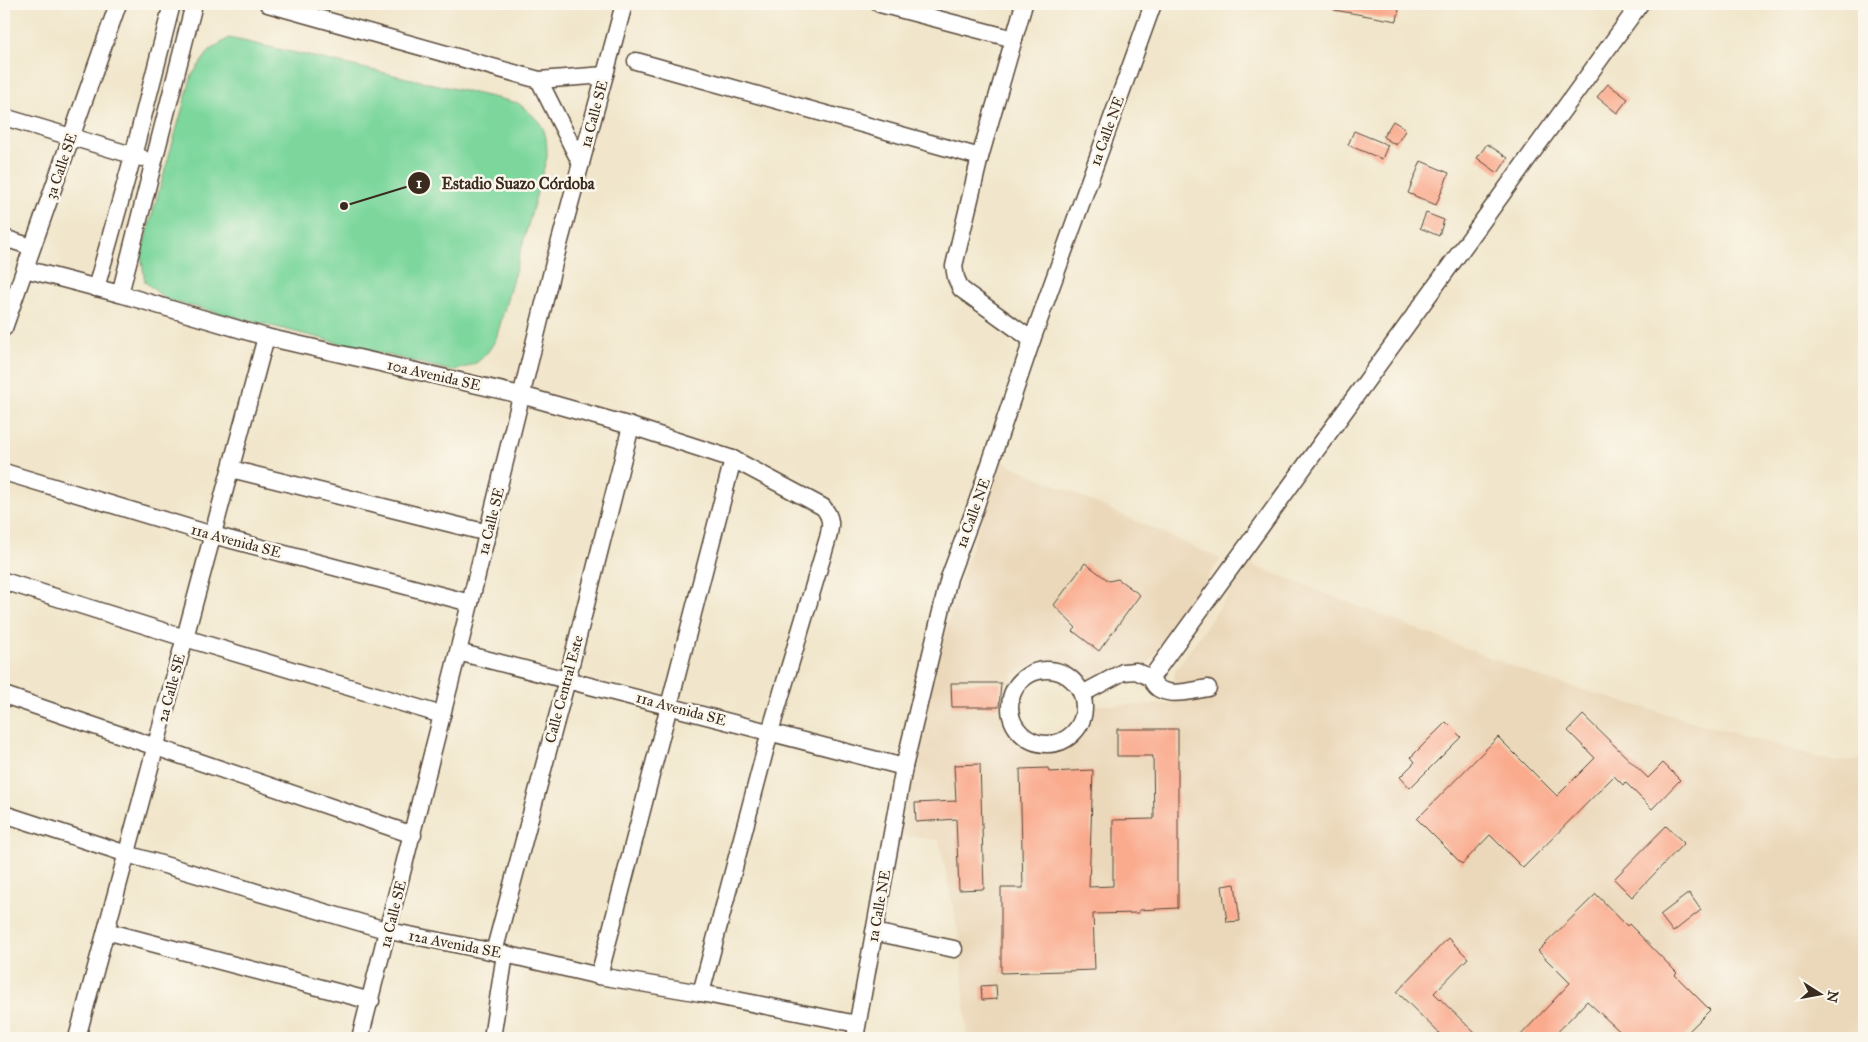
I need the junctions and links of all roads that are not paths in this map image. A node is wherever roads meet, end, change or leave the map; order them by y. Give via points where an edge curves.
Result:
1 (118, 4) edge
2 (172, 4) edge
3 (194, 4) edge
4 (268, 4) edge
5 (624, 4) edge
6 (880, 4) edge
7 (1024, 4) edge
8 (1153, 4) edge
9 (1640, 4) edge
10 (1014, 40) junction
11 (636, 61) dead end
12 (605, 75) junction
13 (539, 80) junction
14 (4, 117) edge
15 (71, 138) junction
16 (133, 156) junction
17 (980, 157) junction
18 (154, 162) junction
19 (581, 164) junction
20 (4, 238) edge
21 (32, 247) junction
22 (25, 269) junction
23 (96, 288) junction
24 (120, 294) junction
25 (4, 328) edge
26 (266, 338) junction
27 (1032, 340) junction
28 (521, 395) junction
29 (631, 426) junction
30 (733, 460) junction
31 (231, 468) junction
32 (4, 472) edge
33 (488, 534) junction
34 (213, 535) junction
35 (4, 581) edge
36 (470, 603) junction
37 (185, 638) junction
38 (458, 652) junction
39 (1151, 678) junction
40 (567, 680) junction
41 (1208, 688) dead end
42 (1082, 694) junction
43 (4, 695) edge
44 (670, 706) junction
45 (442, 715) junction
46 (770, 732) junction
47 (156, 747) junction
48 (904, 767) junction
49 (4, 814) edge
50 (413, 835) junction
51 (127, 854) junction
52 (106, 931) junction
53 (389, 931) junction
54 (874, 932) junction
55 (954, 949) dead end
56 (500, 953) junction
57 (599, 976) junction
58 (701, 993) junction
59 (370, 1001) junction
60 (856, 1031) edge
61 (77, 1038) edge
62 (360, 1038) edge
63 (492, 1038) edge

1 - 15 street, 3a Calle SE
2 - 16 street
3 - 18 street
4 - 13 street
5 - 12 street, 1a Calle SE
6 - 10 street
7 - 10 street
8 - 27 street, 1a Calle NE
9 - 39 street
10 - 17 street
11 - 17 street
12 - 13 street
12 - 19 street, 1a Calle SE
13 - 19 street
14 - 15 street
15 - 16 street
15 - 21 street, 3a Calle SE
16 - 18 street
16 - 23 street
17 - 27 street via 954,266 956,278 961,289
18 - 24 street
19 - 28 street, 1a Calle SE
20 - 21 street
21 - 22 street, 3a Calle SE
22 - 23 street, 10a Avenida SE
22 - 25 street, 3a Calle SE
23 - 24 street, 10a Avenida SE
24 - 26 street, 10a Avenida SE
26 - 28 street, 10a Avenida SE
26 - 31 street, 2a Calle SE
27 - 48 street, 1a Calle NE via 949,578
28 - 29 street, 10a Avenida SE
28 - 33 street, 1a Calle SE
29 - 30 street, 10a Avenida SE
29 - 40 street, Calle Central Este
30 - 44 street
30 - 46 street, 10a Avenida SE via 823,507 831,523
31 - 33 street
31 - 34 street, 2a Calle SE
32 - 34 street, 11a Avenida SE
33 - 36 street, 1a Calle SE
34 - 36 street, 11a Avenida SE
34 - 37 street, 2a Calle SE
35 - 37 street
36 - 38 street, 1a Calle SE
37 - 45 street
37 - 47 street, 2a Calle SE
38 - 40 street, 11a Avenida SE
38 - 45 street, 1a Calle SE
39 - 41 street via 1160,691 1169,693
39 - 42 street via 1136,671 1123,672
40 - 44 street, 11a Avenida SE
40 - 56 street, Calle Central Este
42 - 42 street via 1068,676 1046,669 1034,672 1016,686 1011,697 1012,720 1026,738 1043,744 1060,742 1078,728 1085,705
43 - 47 street
44 - 46 street, 11a Avenida SE
44 - 57 street
45 - 50 street, 1a Calle SE
46 - 48 street, 11a Avenida SE
46 - 58 street
47 - 50 street
47 - 51 street, 2a Calle SE
48 - 54 street, 1a Calle NE
49 - 51 street, 12a Avenida SE
50 - 53 street, 1a Calle SE
51 - 52 street, 2a Calle SE
51 - 53 street, 12a Avenida SE
52 - 59 street
52 - 61 street, 2a Calle SE
53 - 56 street, 12a Avenida SE
53 - 59 street, 1a Calle SE
54 - 55 street
54 - 60 street, 1a Calle NE
56 - 57 street, 12a Avenida SE
56 - 63 street, Calle Central Este
57 - 58 street, 12a Avenida SE
58 - 60 street, 12a Avenida SE
59 - 62 street, 1a Calle SE

